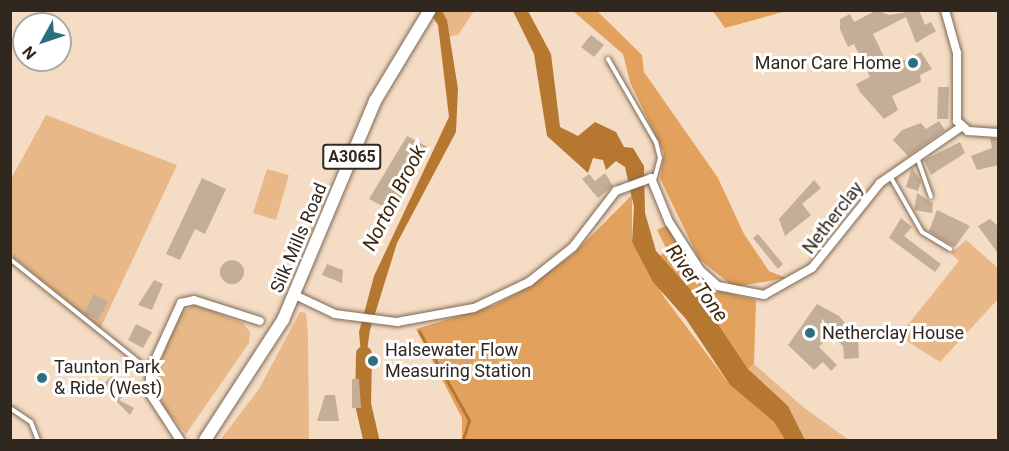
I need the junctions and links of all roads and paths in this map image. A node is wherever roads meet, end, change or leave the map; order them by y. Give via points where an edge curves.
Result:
1 (430, 10) edge
2 (945, 10) edge
3 (608, 59) dead end
4 (961, 127) junction
5 (999, 133) edge
6 (917, 156) junction
7 (890, 175) junction
8 (651, 180) junction
9 (931, 197) dead end
10 (950, 249) dead end
11 (10, 259) edge
12 (295, 295) junction
13 (260, 321) dead end
14 (150, 371) junction
15 (10, 408) edge
16 (38, 441) edge
17 (180, 441) edge
18 (205, 441) edge

1 - 12 main road, Silk Mills Road / A3065 via 375,101
2 - 4 street via 957,53 955,116
3 - 8 lane via 656,142 660,158
4 - 5 street
4 - 6 street, Netherclay
6 - 7 street, Netherclay
6 - 9 lane
7 - 8 street, Netherclay via 853,212 813,268 764,296 718,286 700,270 669,222
7 - 10 lane via 922,232
8 - 12 street via 627,186 608,199 573,247 503,298 408,322 335,314
11 - 14 lane
12 - 18 main road, Silk Mills Road / A3065
13 - 14 street via 185,298
14 - 17 street via 150,394
15 - 16 lane via 31,422

